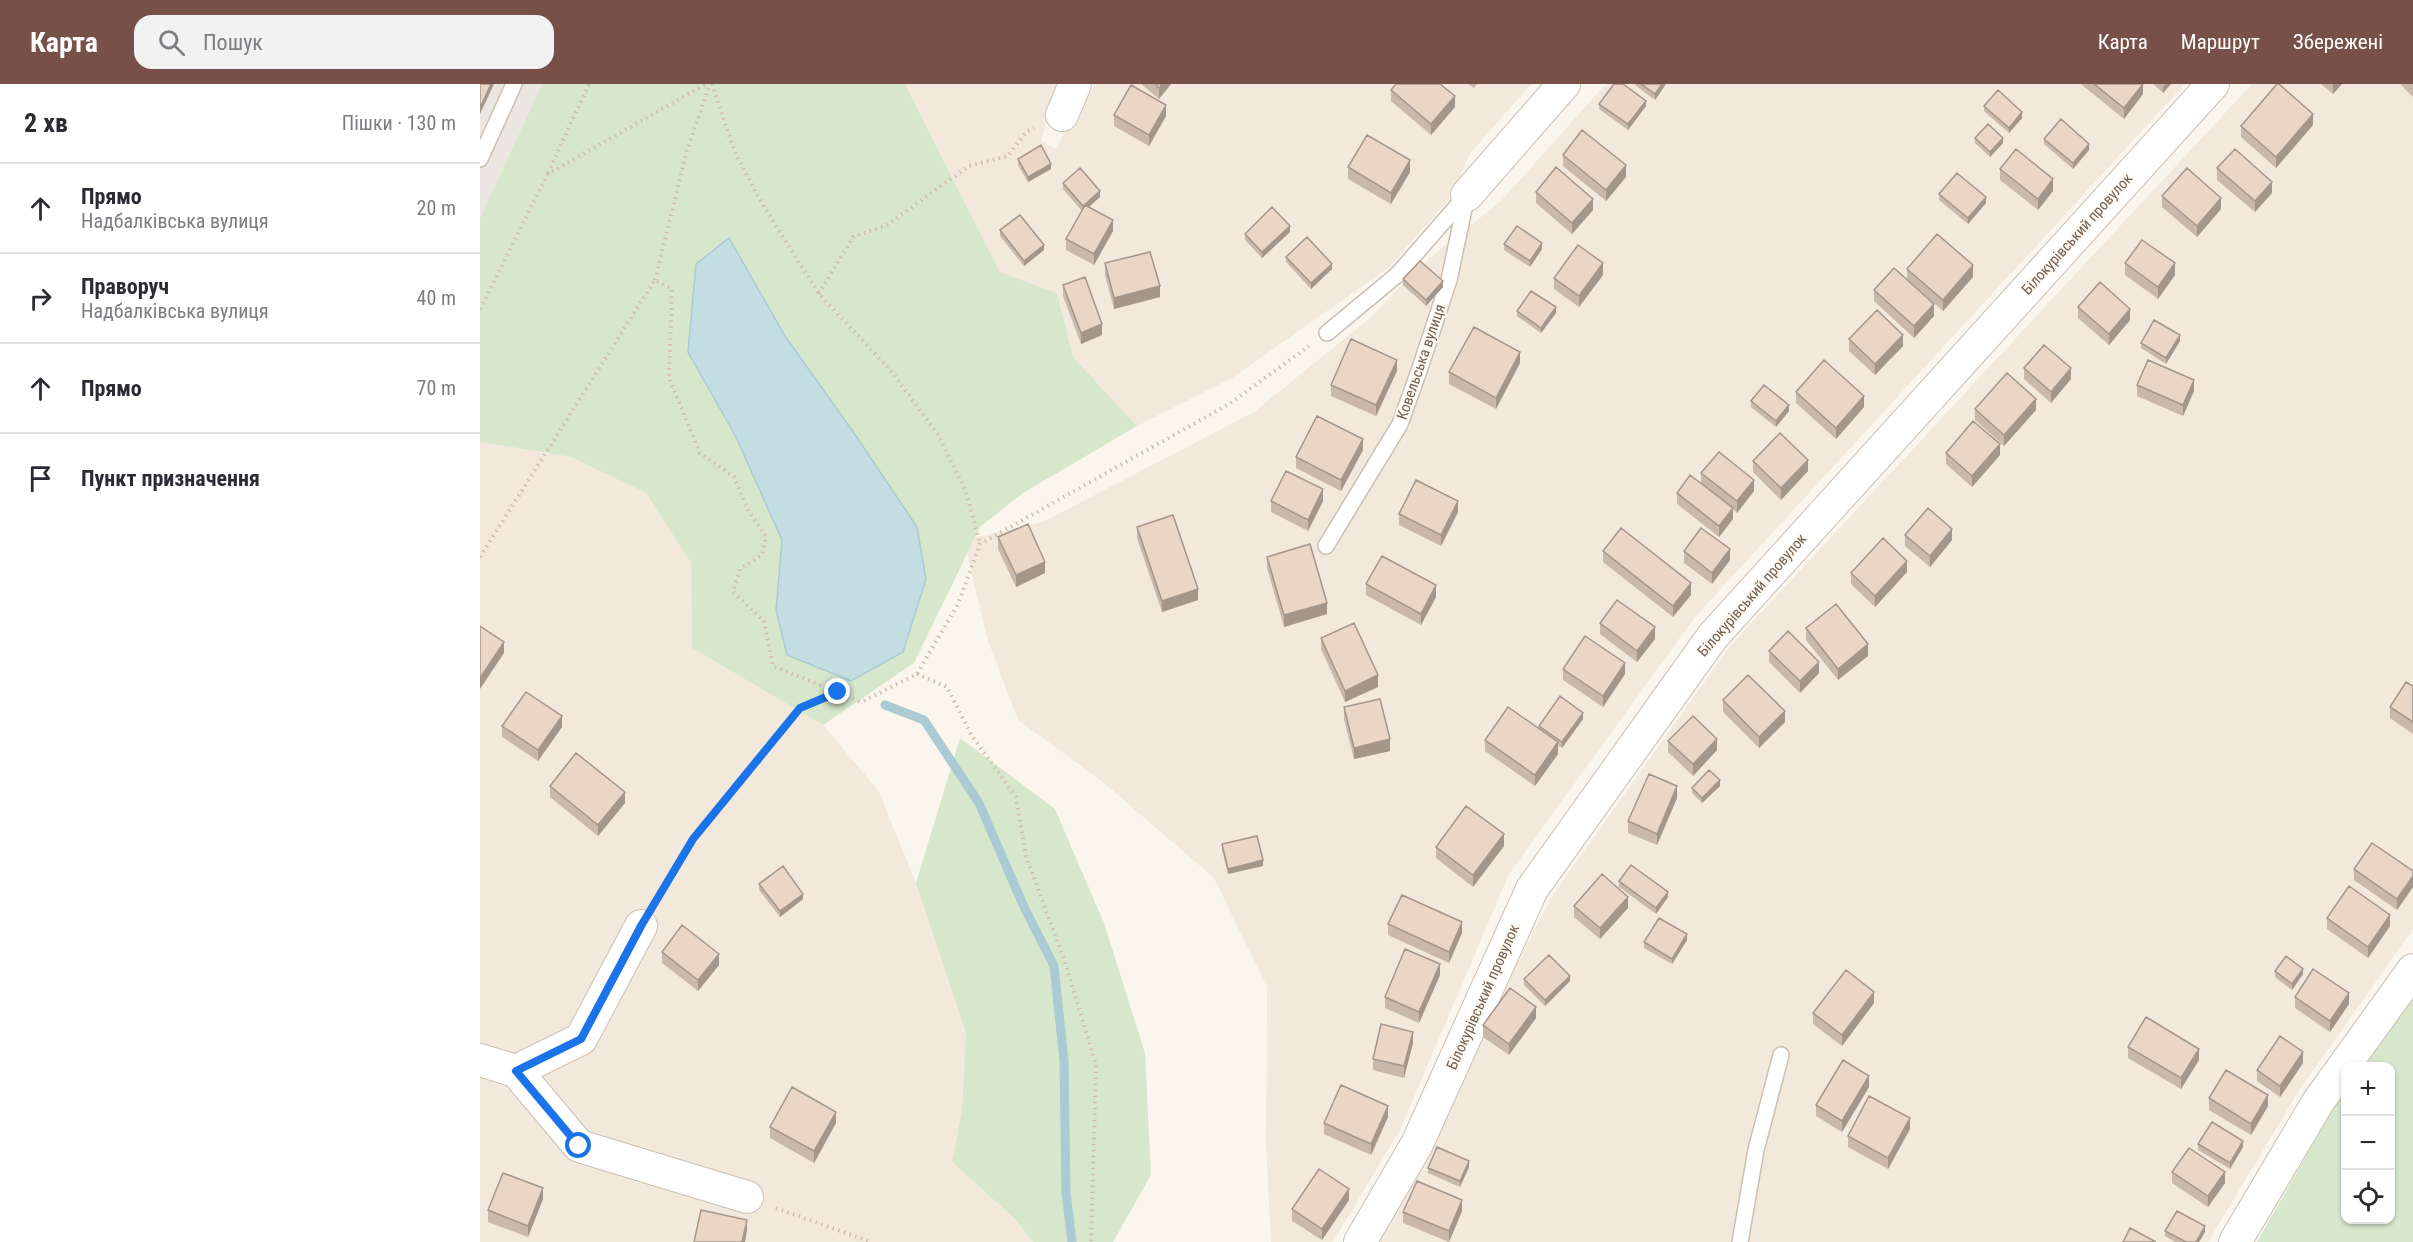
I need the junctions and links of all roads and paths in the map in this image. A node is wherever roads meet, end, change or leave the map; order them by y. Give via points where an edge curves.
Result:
1 (514, 84) edge
2 (589, 84) edge
3 (709, 84) edge
4 (1075, 84) edge
5 (1564, 84) edge
6 (2213, 84) edge
7 (1062, 115) joint
8 (480, 159) edge
9 (548, 174) junction
10 (1467, 195) junction
11 (655, 280) junction
12 (819, 294) junction
13 (480, 309) edge
14 (1327, 333) joint
15 (980, 544) junction
16 (1326, 546) dead end
17 (480, 557) edge
18 (917, 674) junction
19 (838, 692) junction
20 (641, 926) joint
21 (2413, 970) edge
22 (1780, 1055) dead end
23 (480, 1060) edge
24 (516, 1071) junction
25 (747, 1197) joint
26 (871, 1242) edge
27 (1091, 1242) edge
28 (1360, 1242) edge
29 (1740, 1242) edge
30 (2235, 1242) edge

1 - 8 lane
2 - 9 path
3 - 9 path
3 - 11 path via 687,150
3 - 12 path via 735,153
4 - 7 street
5 - 10 street, Ковельська вулиця
6 - 28 street, Білокурівський провулок via 1713,636 1532,889 1417,1144
7 - 12 path via 1026,132 1008,156 969,166 887,225 853,237
9 - 13 path
10 - 14 lane, Ковельська вулиця via 1397,275
10 - 16 lane, Ковельська вулиця via 1449,280 1400,424
11 - 17 path
11 - 19 path via 672,289 669,378 700,453 734,477 748,510 766,537 762,555 740,569 733,592 764,621 773,666
12 - 15 path via 892,372 938,435 966,492
14 - 15 path via 1229,404
15 - 18 path via 958,604
18 - 19 path via 861,702
18 - 27 path via 947,687 972,736 1016,797 1026,856 1065,962 1096,1065
19 - 20 path via 800,708 775,737 693,839
20 - 24 street via 581,1039
21 - 30 street via 2318,1102
22 - 29 lane via 1756,1150
23 - 24 street
24 - 25 street via 579,1146
25 - 26 path

